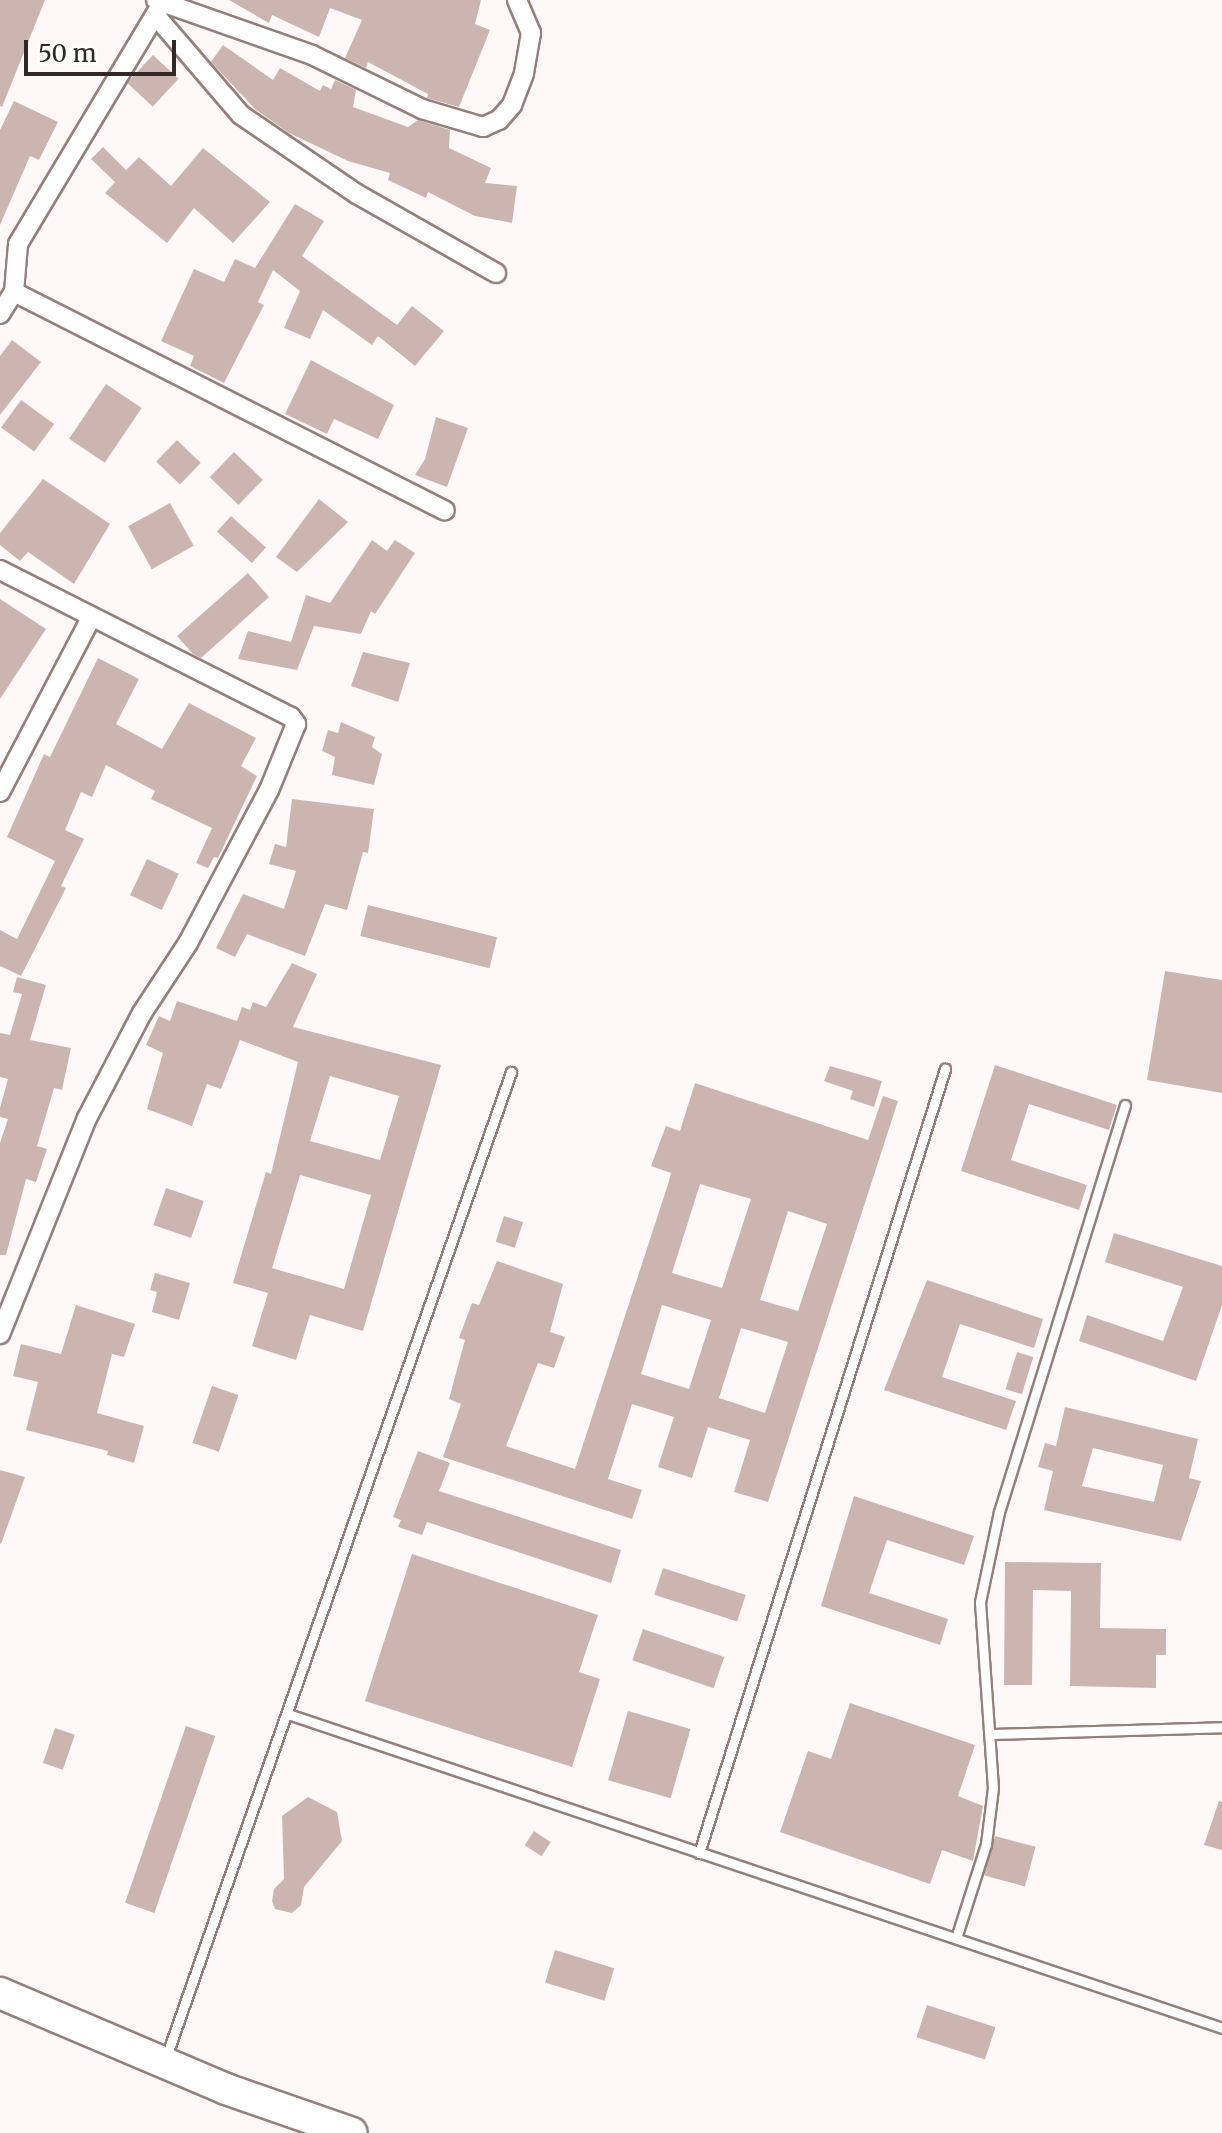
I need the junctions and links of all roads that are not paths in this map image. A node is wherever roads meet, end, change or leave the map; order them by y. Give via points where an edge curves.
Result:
1 (517, 0) edge
2 (158, 6) edge
3 (496, 273) dead end
4 (14, 292) junction
5 (0, 314) edge
6 (445, 511) dead end
7 (0, 570) edge
8 (90, 620) junction
9 (0, 792) edge
10 (945, 1069) dead end
11 (511, 1072) dead end
12 (1125, 1105) dead end
13 (0, 1334) edge
14 (288, 1714) junction
15 (1222, 1727) edge
16 (992, 1734) junction
17 (699, 1853) junction
18 (957, 1935) junction
19 (0, 1993) edge
20 (1222, 2028) edge
21 (164, 2063) junction
22 (352, 2133) edge

1 - 2 street via 531,33 524,73 512,105 499,120 483,127 422,109 312,55
2 - 3 street via 211,85 253,124 357,194
2 - 4 street via 18,244
4 - 5 street
4 - 6 street
7 - 8 street
8 - 9 street
8 - 13 street via 291,717 296,734 188,943 142,1013 87,1118
10 - 17 lane
11 - 14 lane
12 - 16 lane via 996,1527 980,1602
14 - 17 lane
14 - 21 lane
15 - 16 lane
16 - 18 lane via 986,1844
17 - 18 lane
18 - 20 lane
19 - 21 highway
21 - 22 highway

